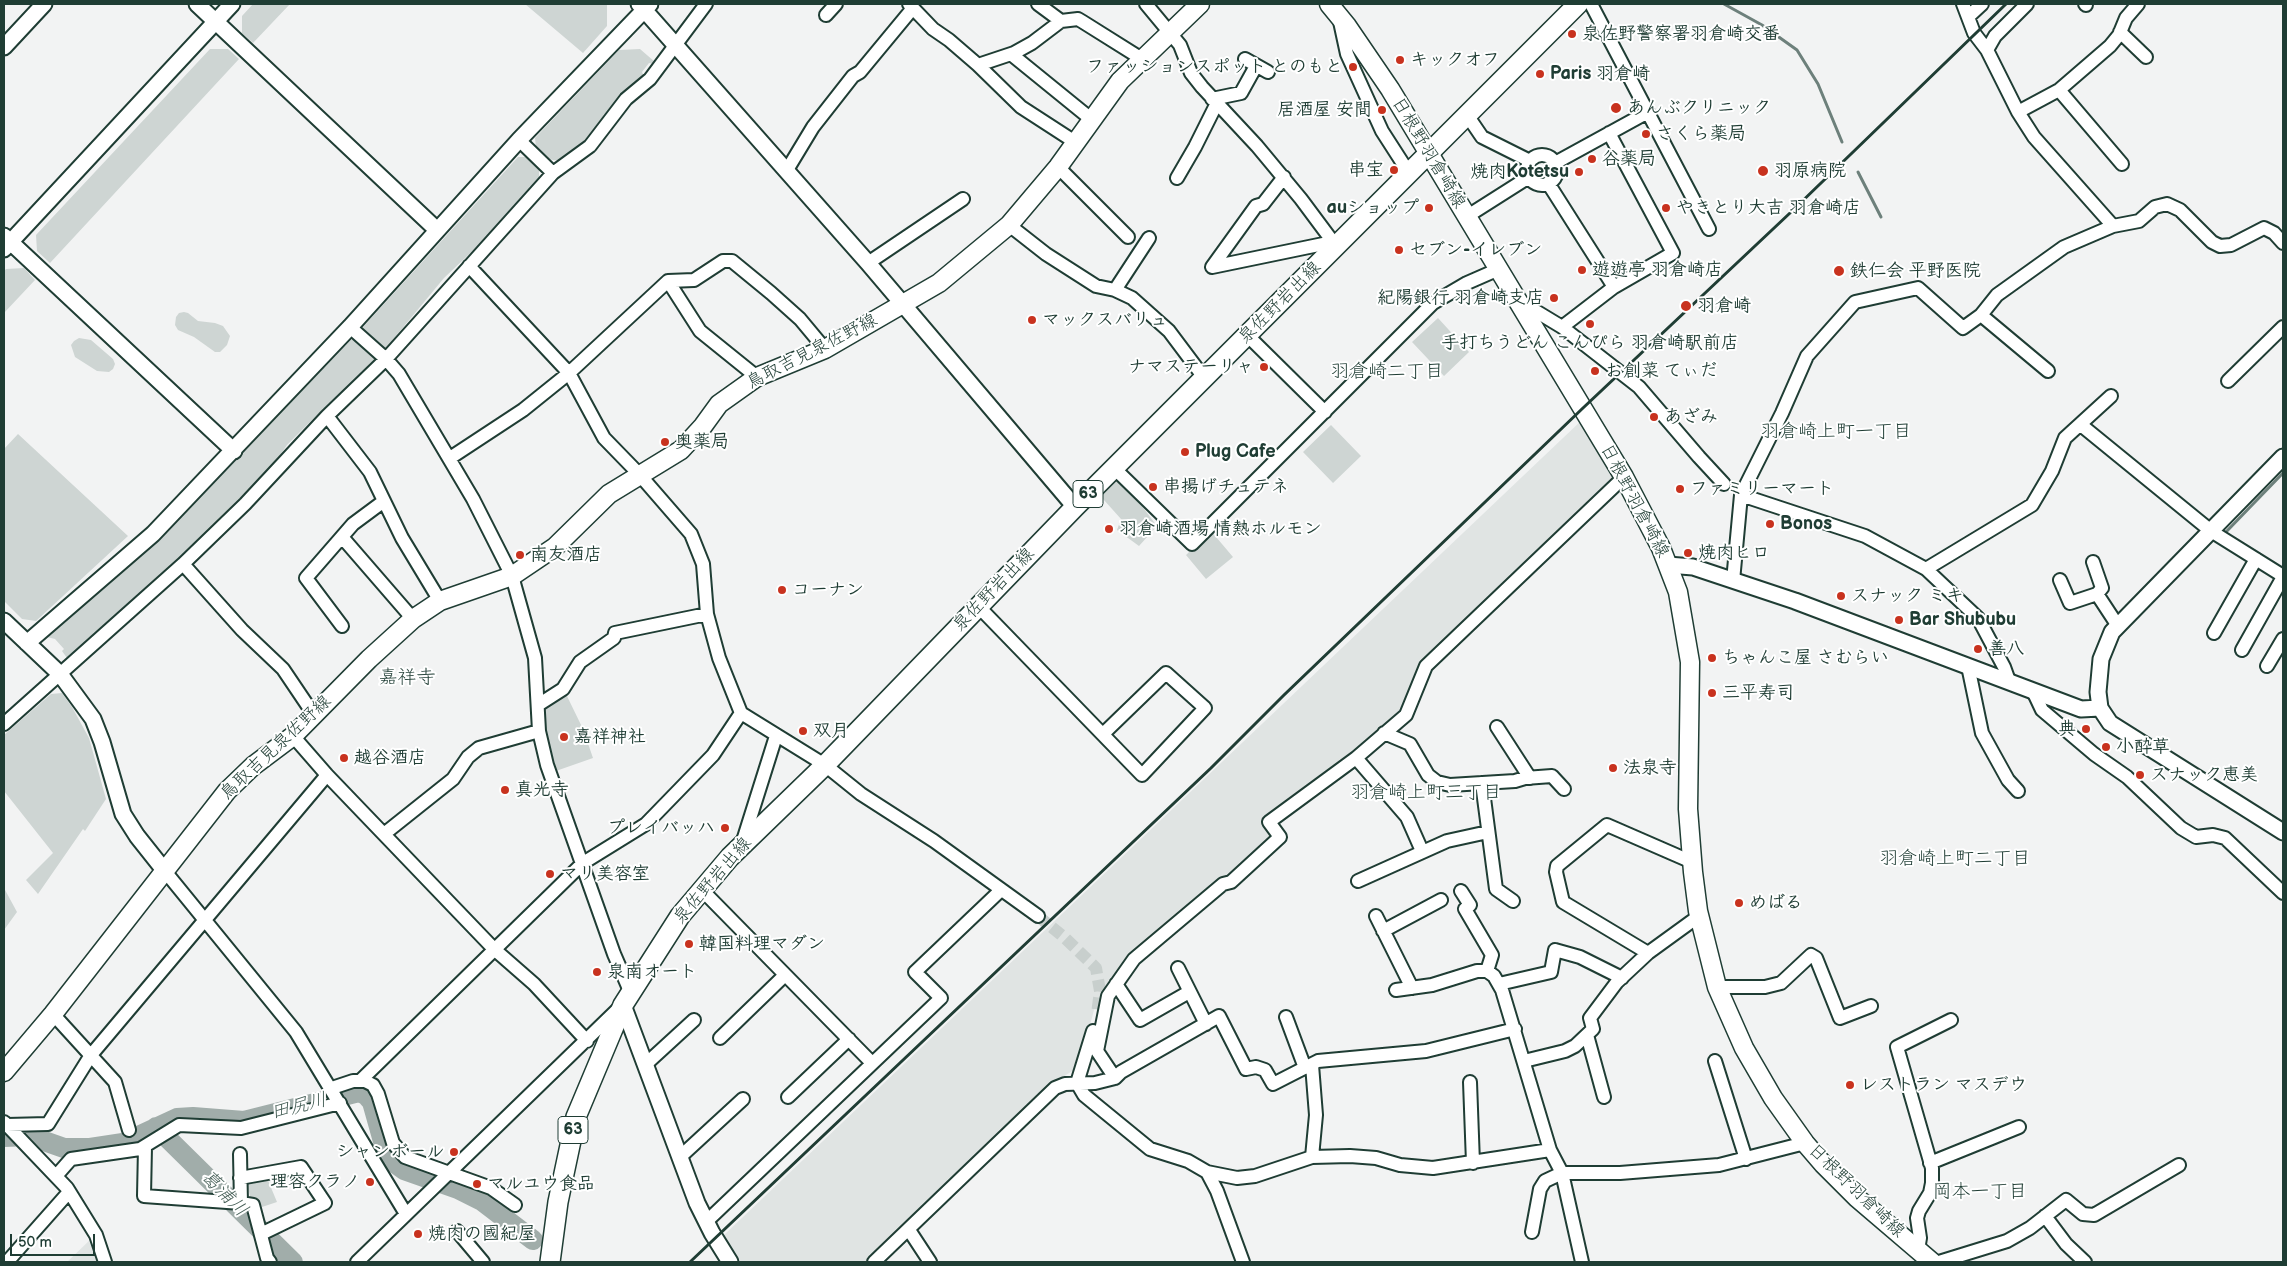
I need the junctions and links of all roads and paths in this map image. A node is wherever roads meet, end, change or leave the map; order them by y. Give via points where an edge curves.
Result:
1 (44, 4) edge
2 (197, 4) edge
3 (232, 4) edge
4 (706, 4) edge
5 (836, 4) edge
6 (1038, 4) edge
7 (1146, 4) edge
8 (1200, 4) edge
9 (1578, 4) edge
10 (1591, 4) edge
11 (1963, 4) edge
12 (1982, 4) edge
13 (2027, 4) edge
14 (2138, 4) edge
15 (644, 6) edge
16 (911, 6) edge
17 (1334, 8) edge
18 (826, 15) dead end
19 (1969, 16) junction
20 (1061, 21) junction
21 (216, 22) junction
22 (2120, 32) junction
23 (1168, 33) junction
24 (676, 44) junction
25 (4, 47) edge
26 (1987, 50) junction
27 (1011, 54) junction
28 (2146, 57) dead end
29 (1142, 59) junction
30 (978, 65) junction
31 (1268, 72) dead end
32 (2059, 90) junction
33 (1215, 101) junction
34 (1648, 112) junction
35 (2018, 112) junction
36 (1467, 115) junction
37 (1091, 119) junction
38 (1609, 133) junction
39 (519, 140) junction
40 (1075, 142) junction
41 (1428, 154) junction
42 (1530, 161) junction
43 (1555, 163) junction
44 (2122, 164) dead end
45 (1058, 167) junction
46 (787, 170) junction
47 (553, 173) junction
48 (1409, 173) junction
49 (1284, 177) junction
50 (1529, 177) junction
51 (1177, 178) dead end
52 (1548, 183) junction
53 (963, 199) dead end
54 (1466, 217) junction
55 (1009, 225) junction
56 (2113, 226) junction
57 (1709, 229) dead end
58 (437, 230) junction
59 (1128, 236) dead end
60 (1149, 238) dead end
61 (6, 242) edge
62 (2283, 243) edge
63 (1334, 244) junction
64 (868, 263) junction
65 (469, 266) junction
66 (1498, 269) junction
67 (668, 281) junction
68 (1614, 287) junction
69 (1115, 290) junction
70 (1517, 300) junction
71 (902, 305) junction
72 (1981, 315) junction
73 (350, 327) junction
74 (1562, 327) junction
75 (2283, 327) edge
76 (1247, 335) junction
77 (825, 348) junction
78 (386, 359) junction
79 (2048, 371) dead end
80 (569, 373) junction
81 (757, 376) junction
82 (1205, 379) junction
83 (2228, 381) dead end
84 (2111, 396) dead end
85 (1325, 412) junction
86 (327, 416) junction
87 (2081, 425) junction
88 (234, 450) junction
89 (2283, 457) edge
90 (450, 458) junction
91 (1114, 468) junction
92 (640, 474) junction
93 (1624, 477) junction
94 (1724, 484) dead end
95 (1741, 495) junction
96 (384, 501) junction
97 (1075, 507) junction
98 (2211, 532) junction
99 (342, 536) junction
100 (2256, 559) junction
101 (2092, 562) dead end
102 (183, 564) junction
103 (1668, 565) junction
104 (1926, 570) junction
105 (512, 576) junction
106 (2283, 576) edge
107 (2060, 580) dead end
108 (1733, 581) junction
109 (2097, 594) junction
110 (440, 601) junction
111 (978, 606) junction
112 (706, 614) junction
113 (413, 619) junction
114 (4, 621) edge
115 (342, 626) dead end
116 (2118, 626) junction
117 (2214, 633) dead end
118 (2283, 639) edge
119 (27, 643) junction
120 (2242, 650) dead end
121 (1968, 666) junction
122 (2268, 666) dead end
123 (60, 674) junction
124 (2009, 681) junction
125 (2033, 690) junction
126 (538, 705) junction
127 (2100, 708) junction
128 (741, 713) junction
129 (314, 715) junction
130 (4, 724) edge
131 (1497, 727) dead end
132 (539, 731) junction
133 (1384, 733) junction
134 (1103, 734) junction
135 (293, 736) junction
136 (776, 736) junction
137 (1356, 758) junction
138 (825, 765) junction
139 (327, 775) junction
140 (1530, 778) junction
141 (1482, 783) junction
142 (1564, 789) dead end
143 (2018, 791) dead end
144 (1488, 832) junction
145 (2283, 832) edge
146 (384, 834) junction
147 (741, 846) junction
148 (1422, 851) junction
149 (1692, 862) junction
150 (583, 863) junction
151 (164, 870) junction
152 (1358, 881) dead end
153 (702, 890) junction
154 (1001, 890) junction
155 (1461, 891) dead end
156 (2283, 893) edge
157 (1441, 900) dead end
158 (1513, 901) dead end
159 (1038, 916) tunnel mouth
160 (1376, 916) dead end
161 (1699, 916) junction
162 (207, 920) junction
163 (1383, 930) junction
164 (494, 949) junction
165 (1648, 953) junction
166 (1178, 968) dead end
167 (1487, 971) junction
168 (786, 975) junction
169 (1622, 978) junction
170 (1116, 984) junction
171 (1498, 984) junction
172 (1718, 987) junction
173 (1412, 988) junction
174 (1396, 990) dead end
175 (1190, 992) junction
176 (626, 998) junction
177 (1871, 1006) dead end
178 (53, 1014) junction
179 (1097, 1014) tunnel mouth
180 (1286, 1017) dead end
181 (694, 1020) dead end
182 (1951, 1020) dead end
183 (1206, 1024) junction
184 (1515, 1029) junction
185 (1587, 1035) junction
186 (720, 1038) dead end
187 (849, 1039) junction
188 (587, 1041) junction
189 (91, 1055) junction
190 (1524, 1061) junction
191 (1715, 1061) dead end
192 (872, 1063) junction
193 (646, 1064) junction
194 (1308, 1066) junction
195 (4, 1072) edge
196 (1115, 1078) junction
197 (360, 1081) junction
198 (1470, 1082) dead end
199 (1077, 1083) junction
200 (332, 1088) junction
201 (788, 1098) dead end
202 (1604, 1098) dead end
203 (743, 1099) dead end
204 (340, 1103) junction
205 (6, 1123) edge
206 (2019, 1127) dead end
207 (129, 1130) dead end
208 (1805, 1143) junction
209 (145, 1147) junction
210 (1550, 1150) junction
211 (240, 1154) dead end
212 (680, 1157) junction
213 (1312, 1157) junction
214 (1746, 1159) junction
215 (1473, 1163) junction
216 (1930, 1163) junction
217 (2179, 1165) dead end
218 (451, 1172) junction
219 (1207, 1172) junction
220 (1562, 1173) junction
221 (56, 1176) junction
222 (240, 1178) junction
223 (69, 1192) junction
224 (241, 1204) junction
225 (515, 1205) dead end
226 (406, 1214) junction
227 (2045, 1216) junction
228 (706, 1222) junction
229 (909, 1230) junction
230 (457, 1231) dead end
231 (1532, 1232) dead end
232 (261, 1234) junction
233 (1930, 1259) edge
234 (7, 1262) edge
235 (105, 1262) edge
236 (270, 1262) edge
237 (357, 1262) edge
238 (482, 1262) edge
239 (550, 1262) edge
240 (730, 1262) edge
241 (874, 1262) edge
242 (930, 1262) edge
243 (1243, 1262) edge
244 (1582, 1262) edge
245 (2084, 1262) edge

1 - 25 street
2 - 21 street
3 - 21 street
4 - 24 street
5 - 18 street
6 - 20 street
7 - 23 street
8 - 23 main road, 鳥取吉見泉佐野線
9 - 36 main road, 泉佐野岩出線 / 63
10 - 34 street
11 - 19 street
12 - 19 street
13 - 26 street via 1995,36
14 - 22 street via 2126,18
15 - 24 street
15 - 39 street
16 - 30 street via 933,30
16 - 46 street via 824,112
17 - 41 main road, 日根野羽倉崎線 via 1390,88
17 - 48 street via 1350,62 1382,131
19 - 26 street via 1974,33
20 - 27 street
20 - 29 street via 1078,19
21 - 58 street
21 - 61 street
22 - 28 street
22 - 32 street via 2110,46
23 - 29 main road, 鳥取吉見泉佐野線
23 - 33 street via 1180,45 1191,73
24 - 46 street
24 - 47 street via 650,79 626,98 590,146
26 - 35 street
27 - 30 street
27 - 37 street
29 - 37 main road, 鳥取吉見泉佐野線 via 1120,81
30 - 40 street via 1021,107
31 - 33 street via 1250,62 1241,93
32 - 35 street
32 - 44 street
33 - 49 street
33 - 51 street via 1195,148
34 - 38 street
34 - 57 street
35 - 56 street via 2049,155
36 - 41 main road, 泉佐野岩出線 / 63
36 - 42 street via 1482,138
37 - 40 main road, 鳥取吉見泉佐野線
38 - 43 street
38 - 68 street via 1673,253
39 - 47 street
39 - 58 street
40 - 45 main road, 鳥取吉見泉佐野線
41 - 48 main road, 泉佐野岩出線 / 63
41 - 54 main road, 日根野羽倉崎線
42 - 43 street via 1543,155
42 - 50 street
43 - 52 street via 1556,172
45 - 55 main road, 鳥取吉見泉佐野線
45 - 59 street
46 - 64 street
47 - 65 street
48 - 63 main road, 泉佐野岩出線 / 63
49 - 63 street
49 - 63 street via 1263,204 1256,206 1212,267
50 - 52 street via 1538,184
50 - 54 street
52 - 68 street
53 - 64 street
54 - 66 main road, 日根野羽倉崎線
55 - 69 street via 1046,254 1096,286
55 - 71 main road, 鳥取吉見泉佐野線 via 939,283
56 - 62 street via 2139,221 2155,207 2168,204 2180,210 2220,246 2231,245 2264,228
56 - 72 street via 2064,247 1997,295
58 - 73 street
60 - 69 street
61 - 88 street
63 - 76 main road, 泉佐野岩出線 / 63
64 - 71 street
65 - 78 street
65 - 80 street
66 - 70 main road, 日根野羽倉崎線
66 - 85 street via 1433,303
67 - 77 street via 694,280 723,261 732,261 800,319
67 - 80 street
67 - 81 street via 700,331
68 - 74 street
69 - 82 street via 1132,298 1157,319
70 - 74 street
70 - 93 main road, 日根野羽倉崎線
71 - 77 main road, 鳥取吉見泉佐野線
71 - 97 street
72 - 79 street
72 - 95 street via 1963,328 1918,288 1855,302 1807,356
73 - 78 street
73 - 88 street
74 - 94 street via 1639,387
75 - 83 street
76 - 82 main road, 泉佐野岩出線 / 63
76 - 85 street
77 - 81 main road, 鳥取吉見泉佐野線
78 - 86 street
78 - 90 street via 399,374
80 - 90 street via 523,410
80 - 92 street via 604,438
81 - 92 main road, 鳥取吉見泉佐野線 via 719,404 681,450
82 - 91 main road, 泉佐野岩出線 / 63
84 - 87 street
85 - 91 street via 1192,544
86 - 96 street via 370,472
86 - 102 street via 245,504
87 - 98 street
87 - 104 street via 2065,438 2052,471 2032,504
88 - 119 street via 153,534
89 - 98 street
90 - 105 street
91 - 97 main road, 泉佐野岩出線 / 63
92 - 105 main road, 鳥取吉見泉佐野線 via 609,494 555,547
92 - 112 street via 691,534 703,564
93 - 103 main road, 日根野羽倉崎線 via 1642,507
93 - 133 street via 1426,666 1406,715
95 - 104 street via 1865,536
95 - 108 street
96 - 99 street
96 - 110 street
97 - 111 main road, 泉佐野岩出線 / 63
98 - 100 street
98 - 116 street
99 - 113 street
99 - 115 street via 306,578
100 - 106 street
100 - 117 street
101 - 109 street via 2102,588
102 - 123 street
102 - 129 street via 242,630 283,669
103 - 108 street via 1693,567
103 - 149 main road, 日根野羽倉崎線 via 1678,592 1690,662 1688,809
104 - 124 street via 1978,618
105 - 110 main road, 鳥取吉見泉佐野線
105 - 126 street via 535,658
106 - 120 street
107 - 109 street via 2070,603
108 - 121 street
109 - 116 street
110 - 113 main road, 鳥取吉見泉佐野線
111 - 134 street
111 - 138 main road, 泉佐野岩出線 / 63
112 - 126 street via 615,633 614,638 580,662 563,689
112 - 128 street
113 - 129 main road, 鳥取吉見泉佐野線 via 369,658
114 - 119 street
116 - 127 street via 2102,659 2098,692
118 - 122 street
119 - 123 street
121 - 124 street
121 - 143 street via 1982,733 2008,780
123 - 130 street
123 - 151 street via 93,719 123,814 136,836
124 - 125 street
125 - 127 street via 2081,709
125 - 156 street via 2042,710 2128,778 2181,828 2196,837 2214,835 2225,838
126 - 132 street
127 - 145 street via 2110,723
128 - 136 street
128 - 150 street via 713,754 646,824
129 - 135 main road, 鳥取吉見泉佐野線
131 - 140 street
132 - 146 street via 479,748 468,757 453,779
132 - 150 street via 547,765
133 - 137 street
133 - 141 street via 1410,744 1428,775 1437,782 1450,785
134 - 134 street via 1166,673 1205,708 1142,775
135 - 139 street
135 - 151 main road, 鳥取吉見泉佐野線 via 253,766 227,791
136 - 138 street
136 - 147 street
137 - 148 street via 1407,817
137 - 170 street via 1269,822 1280,837 1231,882 1222,884 1134,959
138 - 147 main road, 泉佐野岩出線 / 63
138 - 154 street via 861,794
139 - 146 street
139 - 162 street
140 - 141 street
140 - 142 street via 1552,776
141 - 144 street
144 - 148 street via 1447,840
144 - 158 street via 1496,890
146 - 164 street
147 - 153 main road, 泉佐野岩出線 / 63
148 - 152 street
149 - 161 main road, 日根野羽倉崎線
149 - 165 street via 1607,824 1557,866 1562,902
150 - 164 street
150 - 176 street
151 - 162 street
151 - 178 main road, 鳥取吉見泉佐野線
153 - 168 street
153 - 176 main road, 泉佐野岩出線 / 63 via 680,916
154 - 159 street
154 - 192 street via 916,972 941,998
155 - 167 street via 1470,906 1465,909 1492,955
157 - 163 street
160 - 163 street
161 - 165 street
161 - 172 main road, 日根野羽倉崎線
162 - 189 street
162 - 200 street via 296,1032
163 - 173 street
164 - 188 street via 534,984
164 - 197 street
165 - 169 street
166 - 175 street
167 - 171 street
167 - 173 street
168 - 186 street
168 - 187 street
169 - 171 street via 1580,957 1555,950 1551,972
169 - 185 street via 1590,1018 1593,1029
170 - 175 street via 1140,1020
170 - 196 street via 1108,996 1097,1051
171 - 184 street
172 - 177 street via 1765,987 1781,983 1811,955 1816,958 1840,1018
172 - 208 main road, 日根野羽倉崎線 via 1728,1016 1756,1072
173 - 174 street
175 - 183 street
176 - 188 street
176 - 193 street
176 - 239 main road, 泉佐野岩出線 / 63 via 576,1117 558,1202
178 - 189 street
178 - 195 main road, 鳥取吉見泉佐野線
179 - 199 street
180 - 194 street
181 - 193 street
182 - 216 street via 1897,1047
183 - 194 street via 1219,1016 1246,1069 1256,1067 1265,1070 1273,1084
183 - 196 street
184 - 190 street
184 - 194 street via 1426,1051 1318,1061
185 - 190 street via 1565,1051
185 - 202 street
187 - 192 street
187 - 201 street
188 - 218 street
189 - 205 street via 48,1124
189 - 207 street via 115,1082
190 - 210 street
191 - 214 street
192 - 228 street
193 - 212 street
194 - 213 street via 1316,1115
196 - 199 street
197 - 200 street
197 - 218 street via 373,1085 378,1094 398,1151 415,1162
198 - 215 street
199 - 219 street via 1084,1095 1150,1149 1188,1161
199 - 229 street via 1055,1088
200 - 204 street
203 - 212 street
204 - 209 street via 241,1128 179,1125
204 - 226 street
205 - 221 street
206 - 216 street
208 - 214 street
208 - 233 main road, 日根野羽倉崎線 via 1857,1198
209 - 221 street via 72,1159
209 - 224 street via 144,1196
210 - 215 street
210 - 220 street
211 - 222 street
212 - 228 street
213 - 215 street via 1367,1157 1433,1168
213 - 219 street via 1255,1176 1237,1178
214 - 220 street via 1719,1165 1620,1173
216 - 233 street via 1930,1193 1916,1218 1920,1238
217 - 227 street via 2094,1215 2083,1214 2066,1200
218 - 225 street via 491,1188
218 - 226 street
219 - 243 street
220 - 231 street via 1545,1181 1540,1189
220 - 244 street
221 - 223 street
222 - 224 street
222 - 232 street via 301,1167 325,1203
223 - 234 street
223 - 235 street via 96,1236
224 - 232 street via 253,1205
226 - 237 street
227 - 233 street via 2007,1242
227 - 245 street
228 - 240 street
229 - 241 street
229 - 242 street
230 - 238 street
232 - 236 street

